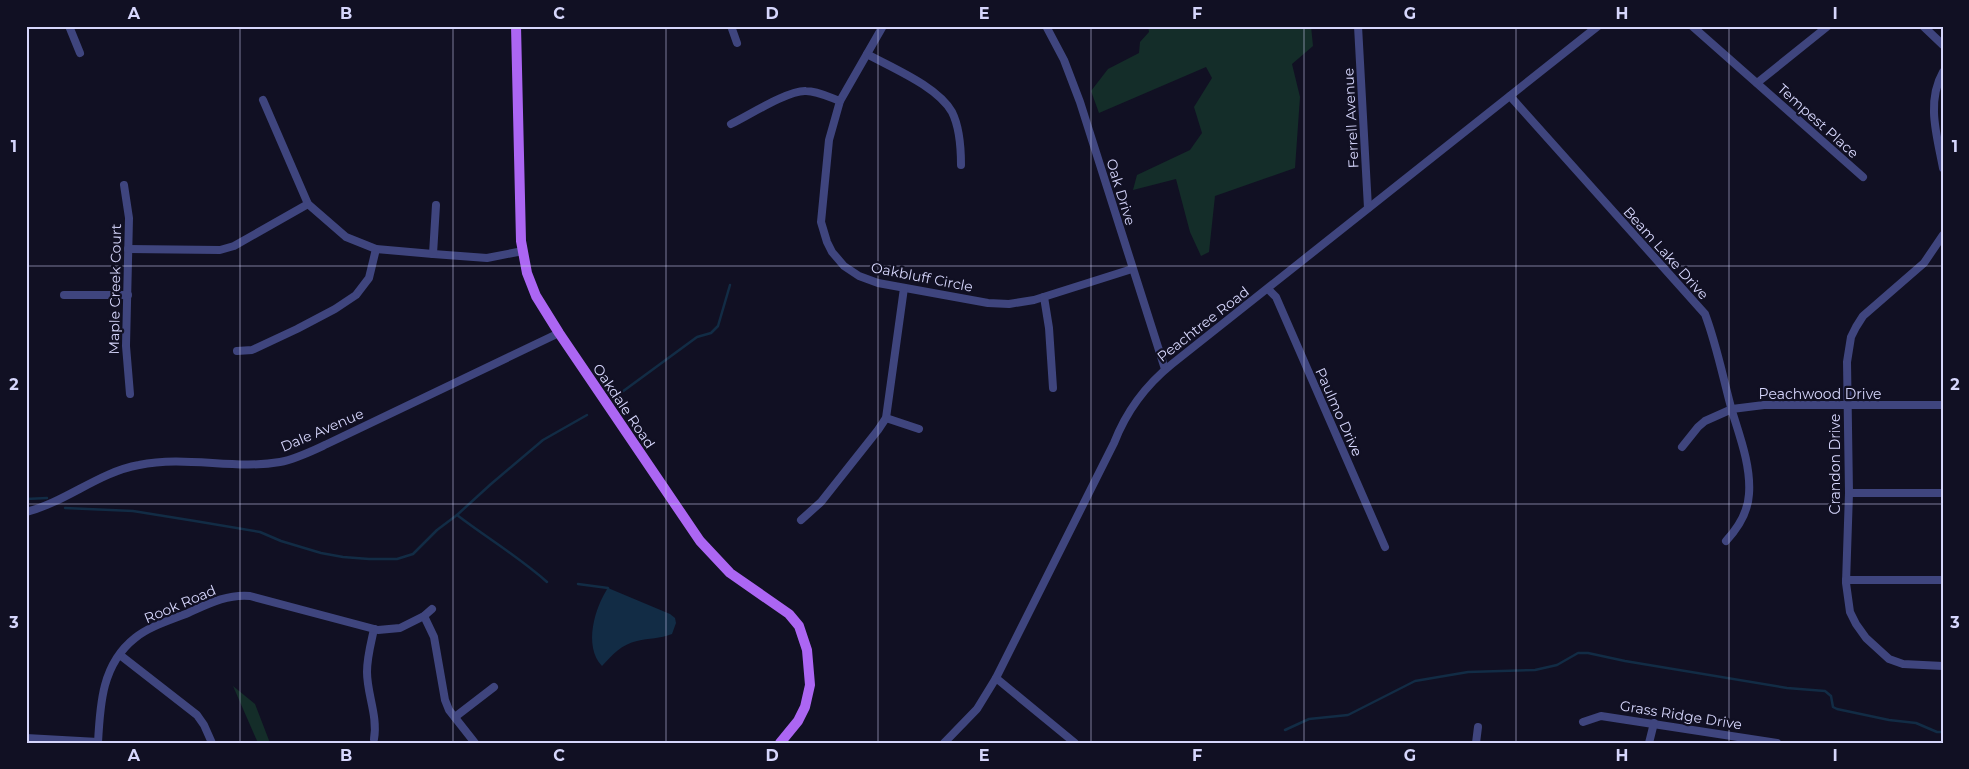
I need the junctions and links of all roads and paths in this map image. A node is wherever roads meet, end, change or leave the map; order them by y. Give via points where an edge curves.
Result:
1 (69, 26) edge
2 (516, 26) edge
3 (732, 26) edge
4 (883, 26) edge
5 (1046, 26) edge
6 (1358, 26) edge
7 (1598, 26) edge
8 (1692, 26) edge
9 (1828, 26) edge
10 (1923, 26) edge
11 (738, 43) dead end
12 (1943, 45) edge
13 (80, 54) dead end
14 (867, 54) junction
15 (1943, 72) edge
16 (1757, 83) junction
17 (1510, 96) junction
18 (262, 100) dead end
19 (840, 101) junction
20 (731, 124) dead end
21 (961, 165) dead end
22 (1943, 168) edge
23 (1863, 177) dead end
24 (124, 184) dead end
25 (308, 204) junction
26 (436, 205) dead end
27 (1368, 208) junction
28 (1943, 235) edge
29 (128, 249) junction
30 (376, 249) junction
31 (523, 251) junction
32 (433, 254) junction
33 (1132, 268) junction
34 (904, 288) junction
35 (1268, 288) junction
36 (64, 294) dead end
37 (128, 295) junction
38 (1044, 297) junction
39 (559, 333) junction
40 (237, 351) dead end
41 (1165, 369) junction
42 (1053, 388) dead end
43 (130, 394) dead end
44 (1943, 405) edge
45 (1848, 406) junction
46 (1732, 410) junction
47 (886, 418) junction
48 (919, 429) dead end
49 (1682, 447) dead end
50 (1848, 493) junction
51 (1943, 493) edge
52 (26, 512) edge
53 (801, 520) dead end
54 (1726, 541) dead end
55 (1385, 546) dead end
56 (1846, 580) junction
57 (1943, 580) edge
58 (432, 609) dead end
59 (424, 616) junction
60 (374, 629) junction
61 (120, 655) junction
62 (1943, 666) edge
63 (996, 678) junction
64 (494, 687) dead end
65 (455, 717) junction
66 (1583, 722) dead end
67 (1654, 723) junction
68 (1478, 727) dead end
69 (26, 738) edge
70 (374, 739) dead end
71 (1742, 740) edge
72 (98, 742) edge
73 (212, 743) edge
74 (475, 743) edge
75 (780, 743) edge
76 (944, 743) edge
77 (1075, 743) edge
78 (1476, 743) edge
79 (1649, 743) edge
80 (1777, 743) edge

1 - 13 street
2 - 31 main road, Oakdale Road
3 - 11 street
4 - 14 street, Oakbluff Circle
5 - 33 street, Oak Drive via 1064,60 1080,102
6 - 27 street, Ferrell Avenue
7 - 17 street, Peachtree Road
8 - 16 street, Tempest Place
9 - 16 street
10 - 12 street
14 - 19 street, Oakbluff Circle
14 - 21 street via 927,88 946,104 957,127
15 - 22 street via 1933,103
16 - 23 street, Tempest Place
17 - 27 street, Peachtree Road
17 - 46 street, Beam Lake Drive via 1704,314 1714,338
18 - 25 street
19 - 20 street via 815,92 801,91
19 - 34 street, Oakbluff Circle via 829,140 821,210 827,242 850,272 868,281
24 - 29 street, Maple Creek Court via 129,218
25 - 29 street via 234,246 220,250
25 - 30 street via 346,237
26 - 32 street
27 - 35 street, Peachtree Road
28 - 45 street, Crandon Drive via 1924,263 1863,316 1856,327 1847,362
29 - 37 street, Maple Creek Court
30 - 32 street
30 - 40 street via 369,278 356,295 288,334 252,350
31 - 32 street via 487,258
31 - 39 main road, Oakdale Road via 536,296
33 - 38 street, Oakbluff Circle
33 - 41 street, Oak Drive
34 - 38 street, Oakbluff Circle via 999,304
34 - 47 street
35 - 41 street, Peachtree Road
35 - 55 street, Paulmo Drive via 1276,298
36 - 37 street
37 - 43 street, Maple Creek Court via 126,346
38 - 42 street
39 - 52 street, Dale Avenue via 290,460 257,464 175,461 138,465
39 - 75 main road, Oakdale Road via 700,541 730,573 789,614 798,626 807,650 810,685 798,721
41 - 63 street, Peachtree Road via 1138,399 1119,430
44 - 45 street, Peachwood Drive
45 - 46 street, Peachwood Drive via 1764,405
45 - 50 street, Crandon Drive
46 - 49 street, Peachwood Drive via 1704,421
46 - 54 street, Beam Lake Drive via 1744,453 1749,495 1737,529
47 - 48 street
47 - 53 street via 821,502
50 - 51 street
50 - 56 street, Crandon Drive
56 - 57 street
56 - 62 street, Crandon Drive via 1850,612 1878,650 1903,664
58 - 59 street, Rook Road
59 - 60 street, Rook Road via 400,628
59 - 65 street via 434,637 445,700
60 - 61 street, Rook Road via 250,596 234,596 150,630 136,638
60 - 70 street via 367,674 375,722
61 - 72 street, Rook Road via 106,677
61 - 73 street via 197,715
63 - 76 street, Peachtree Road via 976,709
63 - 77 street
64 - 65 street
65 - 74 street
66 - 67 street, Grass Ridge Drive via 1602,716
67 - 71 street, Grass Ridge Drive
67 - 79 street
68 - 78 street
69 - 72 street
71 - 80 street, Grass Ridge Drive

